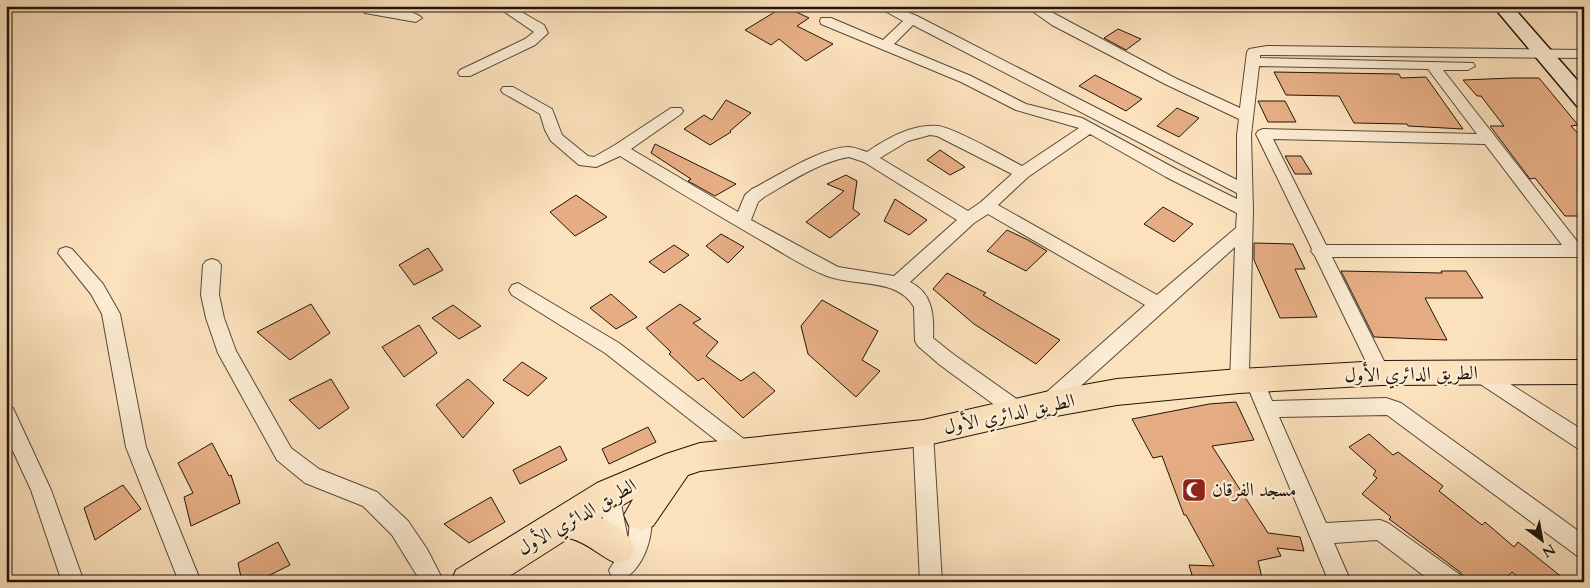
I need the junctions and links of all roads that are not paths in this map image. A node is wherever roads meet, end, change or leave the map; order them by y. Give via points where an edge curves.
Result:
1 (364, 6) edge
2 (502, 6) edge
3 (882, 6) edge
4 (1031, 6) edge
5 (1502, 6) edge
6 (416, 18) dead end
7 (912, 19) junction
8 (826, 21) dead end
9 (886, 45) junction
10 (1584, 54) edge
11 (1548, 60) junction
12 (1253, 62) junction
13 (1432, 66) junction
14 (1584, 66) edge
15 (465, 73) dead end
16 (508, 90) dead end
17 (1584, 101) edge
18 (676, 111) dead end
19 (1246, 118) junction
20 (1090, 127) junction
21 (1244, 134) junction
22 (1263, 134) junction
23 (1488, 139) junction
24 (620, 149) junction
25 (869, 158) junction
26 (1023, 173) junction
27 (1245, 190) junction
28 (987, 206) junction
29 (1245, 210) junction
30 (968, 219) junction
31 (742, 222) junction
32 (1244, 230) junction
33 (1580, 250) edge
34 (1319, 252) junction
35 (66, 253) dead end
36 (212, 265) dead end
37 (897, 284) junction
38 (518, 290) dead end
39 (1158, 304) junction
40 (1584, 372) edge
41 (1381, 373) junction
42 (1478, 373) junction
43 (1246, 381) junction
44 (1032, 408) junction
45 (1266, 409) junction
46 (6, 414) edge
47 (923, 433) junction
48 (1584, 442) edge
49 (746, 452) junction
50 (677, 464) junction
51 (620, 488) junction
52 (641, 515) junction
53 (566, 522) junction
54 (1318, 534) junction
55 (1584, 548) edge
56 (619, 567) edge
57 (73, 582) edge
58 (190, 582) edge
59 (432, 582) edge
60 (468, 582) edge
61 (931, 582) edge
62 (1340, 582) edge
63 (1451, 582) edge

1 - 6 street via 370,10
2 - 15 street via 539,28 541,33 538,38
3 - 7 street
4 - 19 street
5 - 11 street
7 - 9 street
7 - 27 street
8 - 9 street
9 - 20 street via 1021,107
10 - 11 street
11 - 12 street via 1259,50 1253,54
11 - 13 street
11 - 14 street
11 - 17 street
12 - 13 street
12 - 19 street
13 - 23 street
16 - 24 street via 547,112 556,138 584,161 596,162
18 - 24 street
19 - 21 street
20 - 26 street
20 - 29 street
21 - 22 street
21 - 27 street
22 - 23 street
22 - 34 street
23 - 33 street
24 - 31 street
25 - 26 street via 901,137 933,130
25 - 30 street
25 - 31 street via 850,152 836,154 808,166 758,193 751,200
26 - 28 street
27 - 29 street
28 - 30 street
28 - 39 street
29 - 32 street
30 - 37 street
31 - 37 street via 835,272
32 - 39 street
32 - 43 street
33 - 34 street
34 - 41 street
35 - 58 street via 106,300 136,447
36 - 59 street via 210,295 227,353 284,454 312,476 370,499 400,528
37 - 44 street via 918,297 924,309 924,341 1000,396
38 - 49 street via 612,348
39 - 44 street
40 - 42 main road, الطريق الدائري الأول
41 - 42 main road, الطريق الدائري الأول
41 - 43 main road, الطريق الدائري الأول
42 - 48 street
43 - 44 main road, الطريق الدائري الأول via 1117,392
43 - 45 street
44 - 47 main road, الطريق الدائري الأول
45 - 54 street
45 - 55 street via 1386,406 1394,409
46 - 57 street via 41,490
47 - 49 main road, الطريق الدائري الأول
47 - 61 street
49 - 50 main road, الطريق الدائري الأول via 700,457
50 - 51 main road, الطريق الدائري الأول
50 - 52 main road
51 - 52 street via 640,505
51 - 53 main road, الطريق الدائري الأول
51 - 56 street
52 - 56 street via 635,552
53 - 56 main road via 593,531 614,543
53 - 60 main road, الطريق الدائري الأول
54 - 62 street
54 - 63 street via 1380,530

